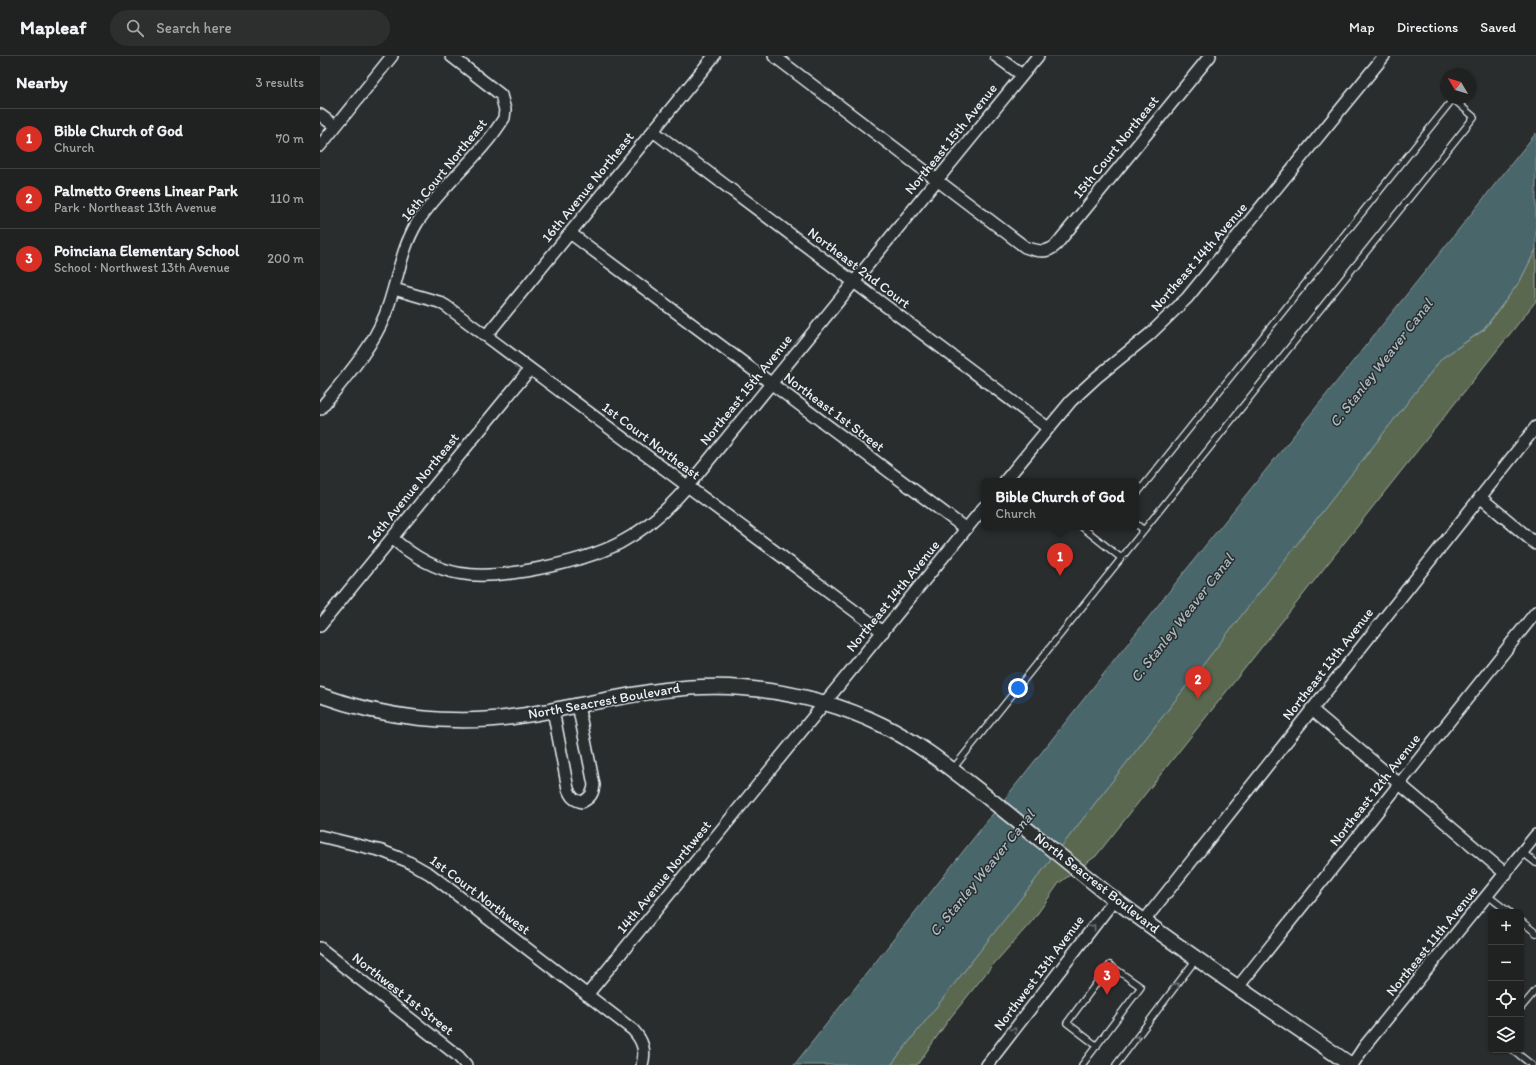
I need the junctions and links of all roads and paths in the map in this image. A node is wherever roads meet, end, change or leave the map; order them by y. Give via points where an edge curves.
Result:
1 (392, 56) edge
2 (451, 56) edge
3 (714, 56) edge
4 (774, 56) edge
5 (996, 56) edge
6 (1038, 56) edge
7 (1210, 56) edge
8 (1384, 56) edge
9 (1022, 75) junction
10 (320, 114) edge
11 (335, 126) junction
12 (653, 131) junction
13 (320, 146) edge
14 (937, 180) junction
15 (570, 233) junction
16 (853, 282) junction
17 (394, 289) junction
18 (486, 336) junction
19 (530, 369) junction
20 (771, 384) junction
21 (320, 409) edge
22 (1536, 427) edge
23 (1048, 428) junction
24 (1007, 478) edge
25 (687, 486) junction
26 (1139, 491) edge
27 (1480, 497) junction
28 (981, 511) edge
29 (1139, 526) edge
30 (966, 529) junction
31 (1086, 530) edge
32 (1144, 530) junction
33 (392, 538) junction
34 (1536, 544) edge
35 (1121, 558) junction
36 (1536, 612) edge
37 (320, 626) edge
38 (883, 632) junction
39 (320, 694) edge
40 (825, 703) junction
41 (578, 705) junction
42 (1312, 709) junction
43 (553, 710) junction
44 (952, 770) junction
45 (1399, 784) junction
46 (1536, 835) edge
47 (320, 836) edge
48 (1522, 852) junction
49 (1536, 863) edge
50 (1506, 874) junction
51 (1488, 896) junction
52 (1116, 899) junction
53 (1505, 909) edge
54 (1144, 921) junction
55 (1524, 924) edge
56 (1536, 933) edge
57 (320, 948) edge
58 (1197, 958) junction
59 (1238, 987) junction
60 (1536, 990) edge
61 (587, 995) junction
62 (1524, 1004) edge
63 (1097, 1046) junction
64 (1517, 1053) edge
65 (992, 1064) edge
66 (466, 1065) edge
67 (642, 1065) edge
68 (1082, 1065) edge
69 (1116, 1065) edge
70 (1351, 1065) edge
71 (1532, 1065) edge

1 - 11 street
2 - 17 street, 16th Court Northeast via 501,95 505,110 504,118 417,223 403,254
3 - 12 street, 16th Avenue Northeast
4 - 14 street
5 - 9 street
6 - 9 street, Northeast 15th Avenue
7 - 14 street, 15th Court Northeast via 1056,245 1048,250 1041,252 1025,247
8 - 23 street, Northeast 14th Avenue via 1187,298 1150,334 1071,401
9 - 14 street, Northeast 15th Avenue
10 - 11 street
11 - 13 street
12 - 15 street, 16th Avenue Northeast
12 - 16 street, Northeast 2nd Court
14 - 16 street, Northeast 15th Avenue
15 - 18 street, 16th Avenue Northeast
15 - 20 street, Northeast 1st Street
16 - 20 street, Northeast 15th Avenue
16 - 23 street, Northeast 2nd Court
17 - 18 street, 1st Court Northeast via 439,302
17 - 21 street, 16th Court Northeast via 385,316 372,340 357,364
18 - 19 street, 1st Court Northeast
19 - 25 street, 1st Court Northeast
19 - 33 street, 16th Avenue Northeast
20 - 25 street, Northeast 15th Avenue
20 - 30 street, Northeast 1st Street
22 - 27 street, Northeast 13th Avenue
23 - 24 street, Northeast 14th Avenue
25 - 33 street, Northeast 15th Avenue via 662,514 620,544 573,562 502,575 477,576 447,571 421,560
25 - 38 street, 1st Court Northeast
26 - 32 lane via 1453,99 1474,117
27 - 34 street
27 - 42 street, Northeast 13th Avenue
28 - 30 street, Northeast 14th Avenue
29 - 32 lane
30 - 38 street, Northeast 14th Avenue
31 - 35 lane
32 - 35 lane
33 - 37 street, 16th Avenue Northeast
35 - 44 lane
36 - 45 street, Northeast 12th Avenue
38 - 40 street, Northeast 14th Avenue
39 - 43 street, North Seacrest Boulevard via 384,713 448,720 488,719
40 - 41 street, North Seacrest Boulevard via 774,692 711,686 647,692
40 - 44 street, North Seacrest Boulevard via 881,724
40 - 61 street, 14th Avenue Northwest
41 - 43 street, North Seacrest Boulevard
41 - 43 street via 594,785 589,799 582,802 571,796 568,789
42 - 45 street
42 - 54 street, Northeast 13th Avenue
44 - 52 street, North Seacrest Boulevard
45 - 50 street
45 - 59 street, Northeast 12th Avenue
46 - 48 street, Northeast 11th Avenue
47 - 61 street, 1st Court Northwest via 382,851 430,874
48 - 49 lane
48 - 50 street, Northeast 11th Avenue
50 - 51 street, Northeast 11th Avenue
51 - 53 lane
51 - 70 street, Northeast 11th Avenue
52 - 54 street, North Seacrest Boulevard
65 -> 52 street, Northwest 13th Avenue
54 - 58 street, North Seacrest Boulevard
55 - 56 lane
57 - 66 street, Northwest 1st Street via 458,1056
58 - 59 street, North Seacrest Boulevard
69 -> 58 lane
59 - 70 street, North Seacrest Boulevard
60 - 62 lane
61 - 67 street via 638,1036 644,1050
63 - 63 lane via 1141,987 1110,965 1067,1023
63 - 68 lane
64 - 71 lane

